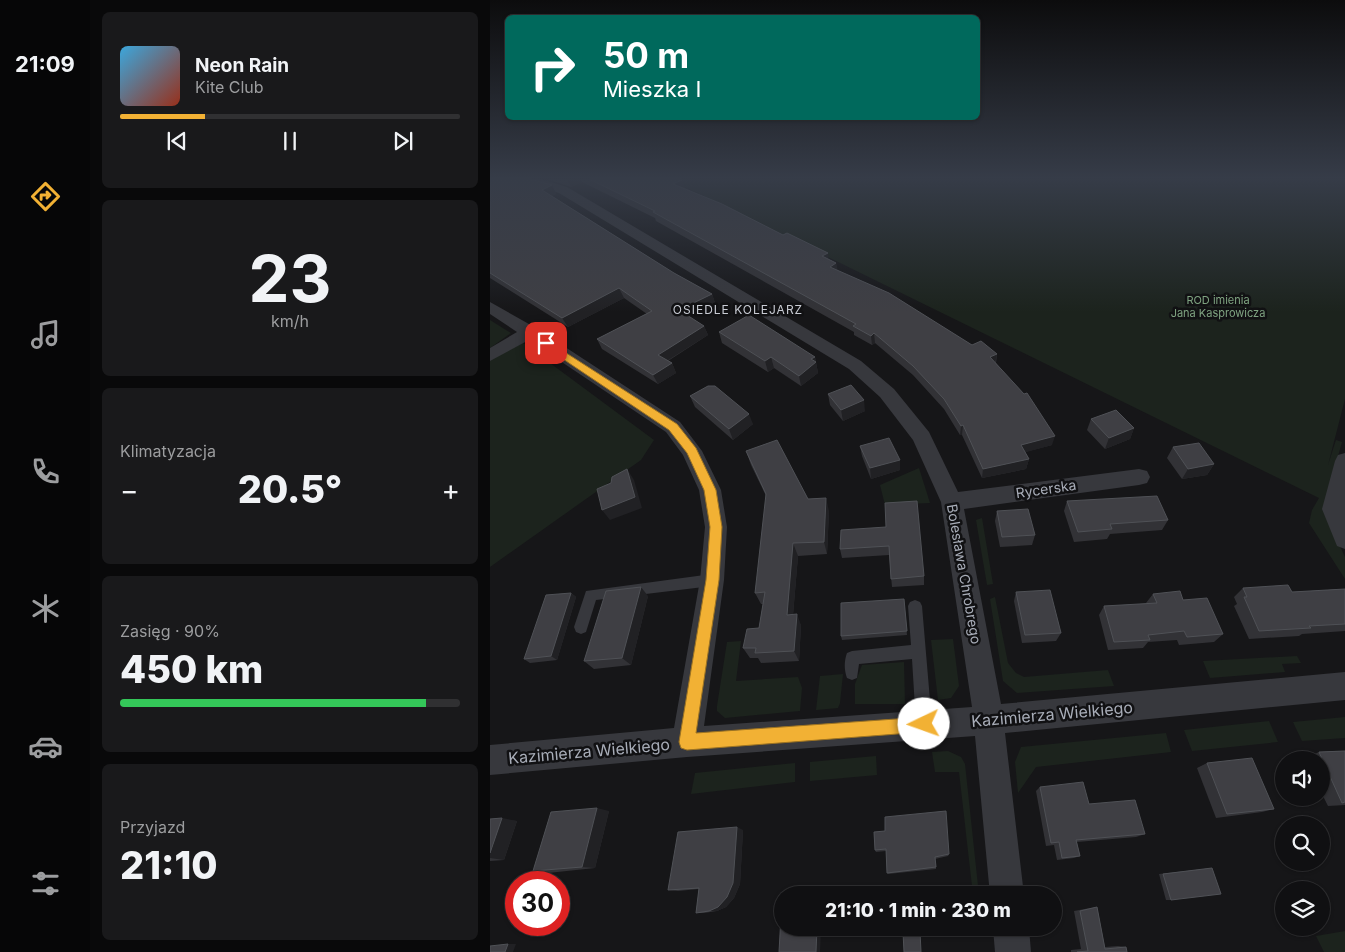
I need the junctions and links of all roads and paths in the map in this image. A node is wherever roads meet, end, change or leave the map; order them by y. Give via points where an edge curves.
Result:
1 (619, 223) edge
2 (490, 307) edge
3 (530, 332) junction
4 (490, 355) edge
5 (1345, 461) edge
6 (1139, 477) dead end
7 (952, 502) junction
8 (1345, 539) edge
9 (712, 580) junction
10 (915, 606) dead end
11 (581, 627) dead end
12 (918, 651) junction
13 (852, 673) dead end
14 (1345, 686) edge
15 (989, 720) junction
16 (924, 724) junction
17 (687, 742) junction
18 (490, 760) edge
19 (1006, 886) edge
20 (1012, 936) edge
21 (1013, 952) edge

1 - 7 street, Bolesława Chrobrego via 855,365 887,393 922,437
2 - 3 street
3 - 4 street
3 - 9 street via 673,427 692,451 712,499 716,527
5 - 8 street via 1333,509
6 - 7 street, Rycerska
7 - 15 street, Bolesława Chrobrego
9 - 11 lane via 591,594
9 - 17 street
10 - 12 lane
12 - 13 lane via 852,658
12 - 16 lane
14 - 15 street, Kazimierza Wielkiego
15 - 16 street, Kazimierza Wielkiego
15 - 19 street, Bolesława Chrobrego
16 - 17 street, Kazimierza Wielkiego
17 - 18 street, Kazimierza Wielkiego
20 - 21 street

